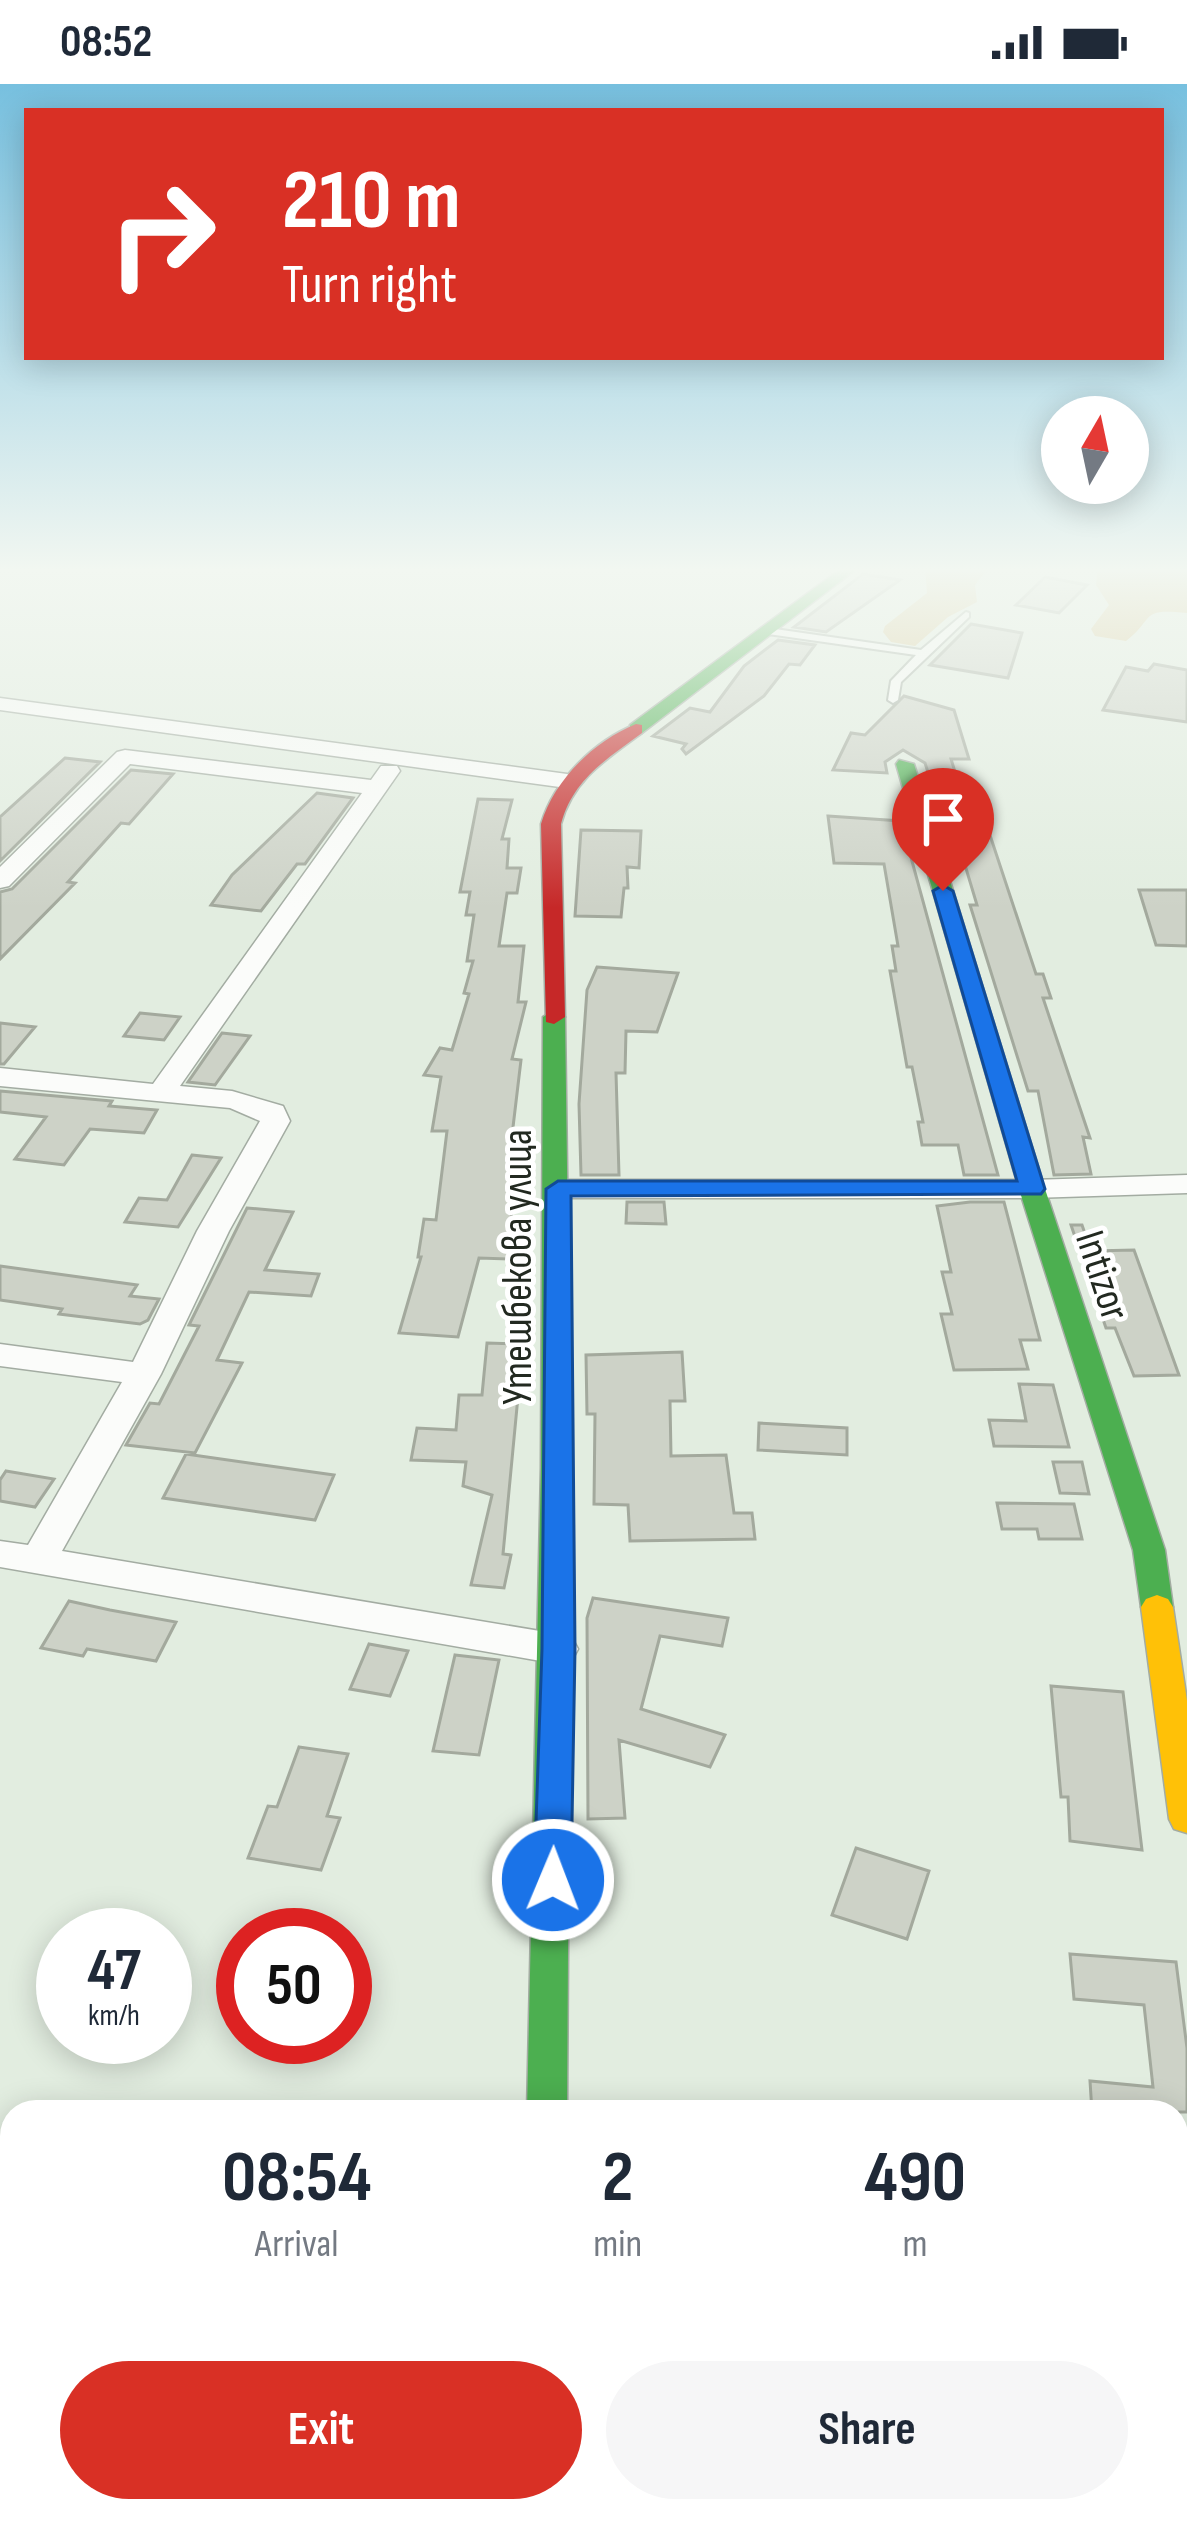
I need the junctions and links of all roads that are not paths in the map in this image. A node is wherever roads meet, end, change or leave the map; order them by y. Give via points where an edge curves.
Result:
1 (701, 681) edge
2 (896, 681) edge
3 (893, 700) dead end
4 (0, 704) edge
5 (397, 756) junction
6 (904, 764) dead end
7 (567, 781) junction
8 (379, 788) junction
9 (0, 881) edge
10 (0, 1077) edge
11 (161, 1093) junction
12 (1187, 1184) edge
13 (558, 1189) junction
14 (1032, 1189) junction
15 (0, 1355) edge
16 (144, 1374) junction
17 (19, 1557) edge
18 (558, 1649) junction
19 (1187, 1819) edge
20 (547, 2100) edge

1 - 7 main road
2 - 3 lane
4 - 5 street
5 - 7 street
5 - 8 street
6 - 14 main road, Intizor
7 - 13 main road, Утешбекова улица via 551,824
8 - 9 street via 125,757
8 - 11 street
10 - 11 street
11 - 16 street via 258,1104 275,1121
12 - 14 street
13 - 14 street
13 - 18 main road, Утешбекова улица
14 - 19 main road, Intizor via 1158,1551
15 - 16 street
16 - 17 street
17 - 18 street
18 - 20 main road, Утешбекова улица

